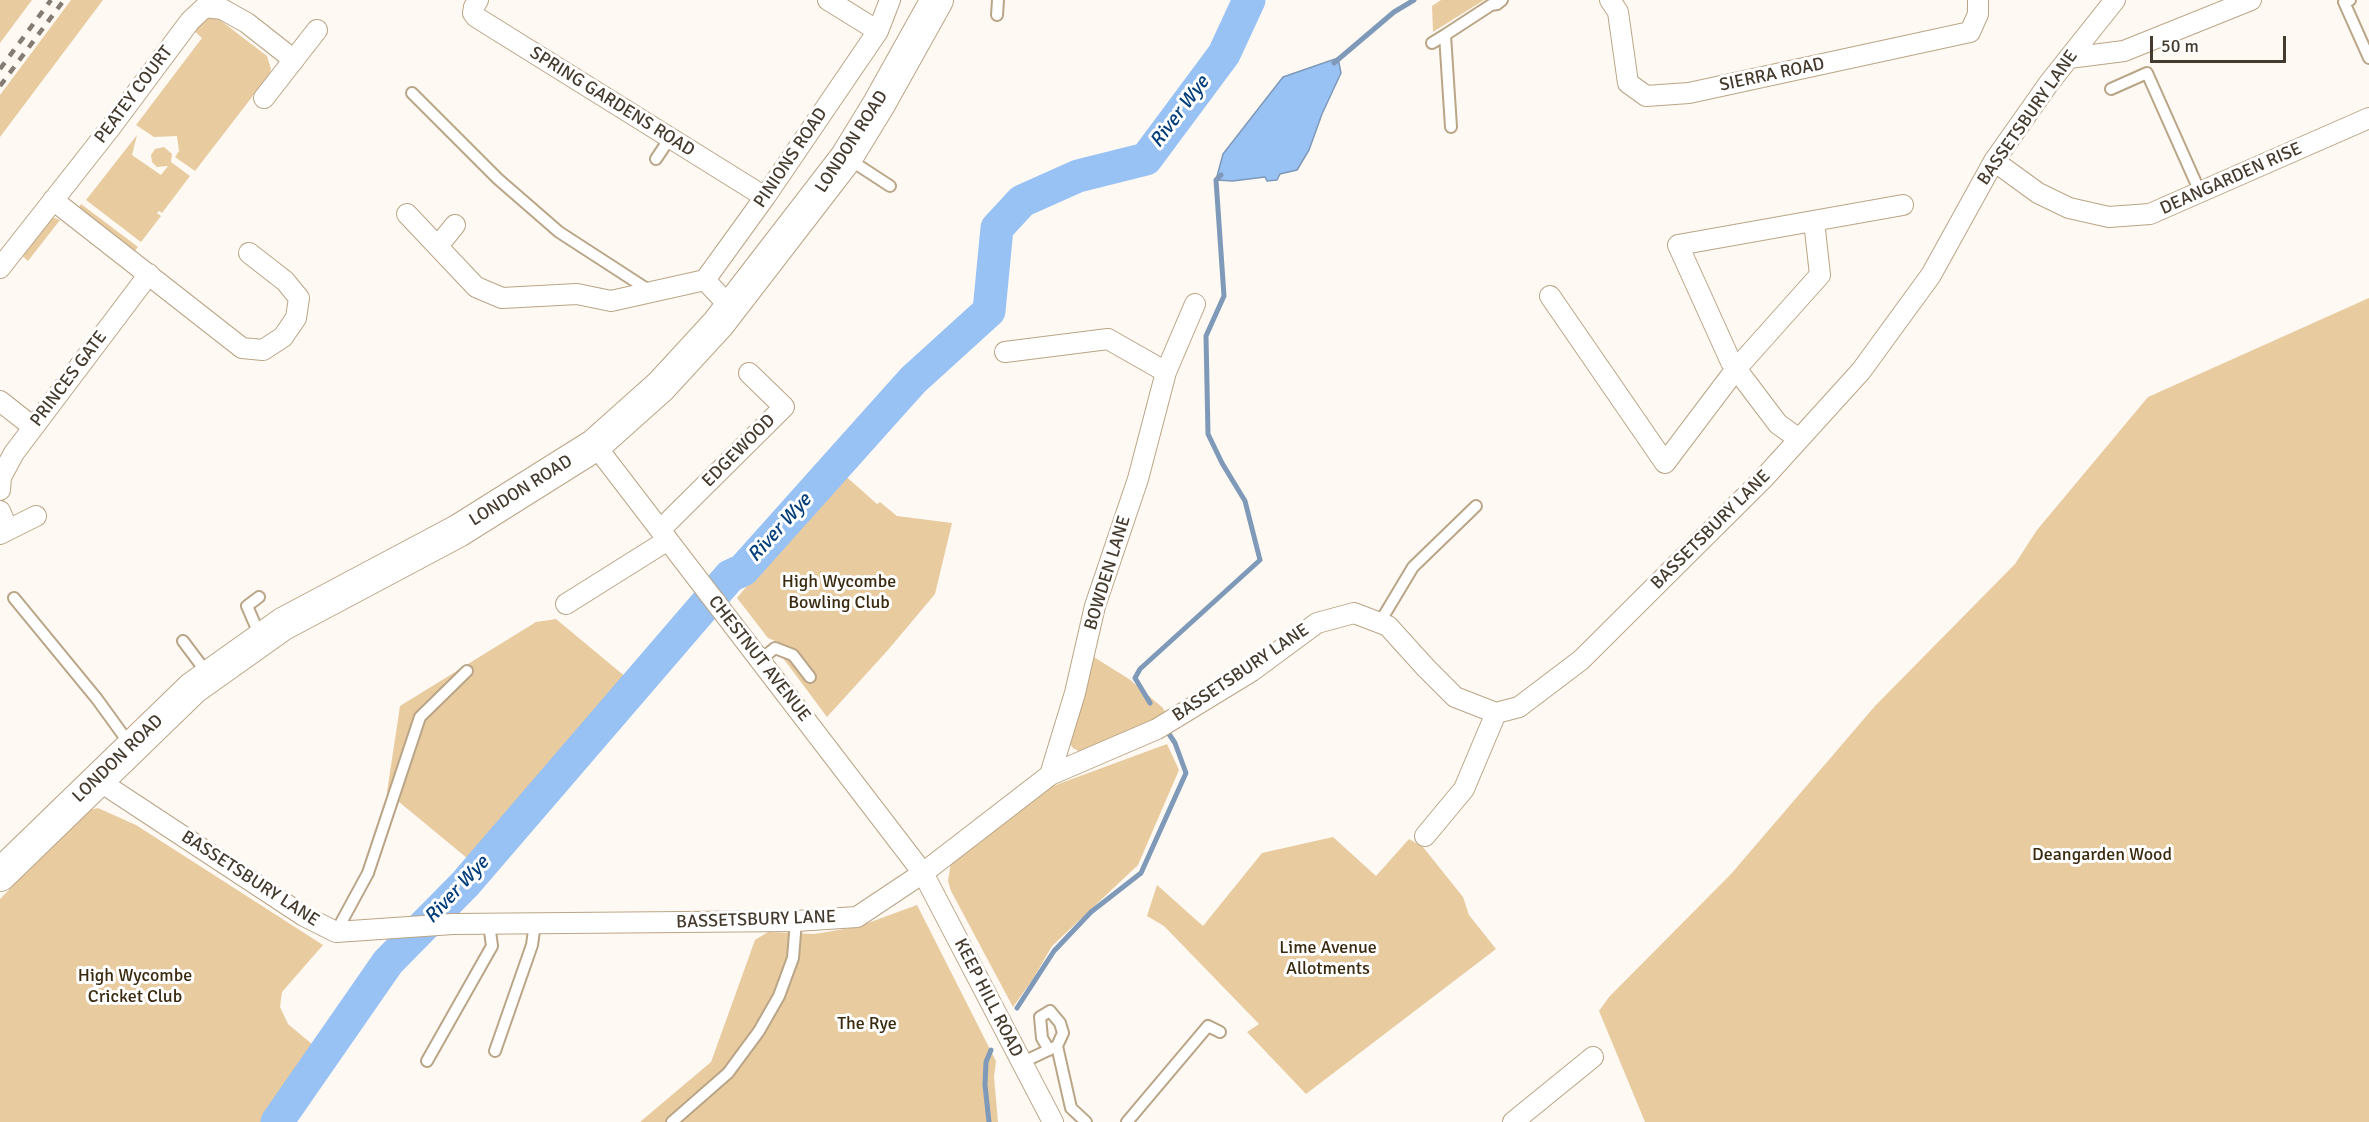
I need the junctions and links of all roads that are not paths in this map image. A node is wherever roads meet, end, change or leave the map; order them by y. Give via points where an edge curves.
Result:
1 (828, 0) edge
2 (890, 0) edge
3 (937, 0) edge
4 (998, 0) edge
5 (1502, 0) edge
6 (1610, 0) edge
7 (1978, 0) edge
8 (2115, 0) edge
9 (2251, 0) edge
10 (2350, 0) edge
11 (472, 2) edge
12 (997, 15) dead end
13 (317, 30) dead end
14 (878, 31) junction
15 (1445, 35) junction
16 (1432, 43) dead end
17 (2069, 58) junction
18 (2369, 58) edge
19 (294, 60) junction
20 (2111, 89) dead end
21 (412, 93) dead end
22 (264, 98) dead end
23 (2369, 118) edge
24 (1451, 127) dead end
25 (670, 138) junction
26 (846, 158) junction
27 (656, 159) dead end
28 (1994, 161) junction
29 (890, 186) dead end
30 (2200, 192) junction
31 (765, 198) junction
32 (53, 200) junction
33 (1903, 205) dead end
34 (407, 214) dead end
35 (1814, 221) junction
36 (455, 225) dead end
37 (438, 246) junction
38 (249, 253) dead end
39 (0, 268) edge
40 (148, 274) junction
41 (705, 280) junction
42 (651, 291) junction
43 (1550, 296) dead end
44 (1195, 304) dead end
45 (731, 308) junction
46 (1005, 352) dead end
47 (1736, 369) junction
48 (1166, 372) junction
49 (749, 373) dead end
50 (0, 401) edge
51 (33, 427) junction
52 (1799, 439) junction
53 (595, 445) junction
54 (0, 490) edge
55 (1476, 506) dead end
56 (0, 511) edge
57 (36, 516) dead end
58 (4, 532) edge
59 (664, 535) junction
60 (259, 597) dead end
61 (14, 598) dead end
62 (566, 604) dead end
63 (1380, 622) junction
64 (261, 639) junction
65 (183, 641) dead end
66 (760, 660) junction
67 (467, 670) dead end
68 (209, 676) junction
69 (810, 677) dead end
70 (1496, 713) junction
71 (131, 746) junction
72 (1050, 775) junction
73 (96, 779) junction
74 (1425, 836) dead end
75 (923, 873) junction
76 (0, 875) edge
77 (796, 921) junction
78 (535, 923) junction
79 (489, 924) junction
80 (336, 932) junction
81 (1220, 1032) dead end
82 (495, 1051) dead end
83 (1593, 1057) dead end
84 (427, 1061) dead end
85 (1021, 1063) junction
86 (672, 1122) edge
87 (1053, 1122) edge
88 (1086, 1122) edge
89 (1127, 1122) edge
90 (1513, 1122) edge

1 - 14 street
2 - 14 street, PINIONS ROAD
3 - 26 main road, LONDON ROAD
4 - 12 lane
5 - 15 lane
6 - 7 street, SIERRA ROAD via 1618,12 1628,84 1646,96 1689,93 1970,32 1978,14
8 - 17 street, BASSETSBURY LANE
9 - 17 street via 2124,51
10 - 18 lane via 2344,2
11 - 25 street, SPRING GARDENS ROAD via 476,17
13 - 19 street
14 - 31 street, PINIONS ROAD
15 - 16 lane
15 - 24 lane
17 - 28 street, BASSETSBURY LANE
19 - 22 street
19 - 32 street, PEATEY COURT via 247,23 222,9 205,7 190,21
20 - 30 lane via 2147,73
21 - 42 lane via 498,179 559,232
23 - 30 street, DEANGARDEN RISE
25 - 27 lane
25 - 31 street, SPRING GARDENS ROAD
26 - 29 lane
26 - 45 main road, LONDON ROAD
28 - 30 street, DEANGARDEN RISE via 2038,193 2069,208 2109,217 2150,214
28 - 52 street, BASSETSBURY LANE via 1931,275 1861,371
31 - 41 street, PINIONS ROAD
32 - 39 street, PEATEY COURT
32 - 40 street
33 - 35 street
34 - 37 street
35 - 47 street via 1821,275
35 - 47 street via 1678,245
36 - 37 street
37 - 42 street via 476,287 502,298 577,294 611,302
38 - 40 street via 285,280 299,298 296,318 283,337 263,350 242,348
40 - 51 street, PRINCES GATE
41 - 42 street
41 - 45 street
43 - 47 street via 1665,464
44 - 48 street, BOWDEN LANE
45 - 53 main road, LONDON ROAD via 661,386
46 - 48 street via 1108,339
47 - 52 street via 1778,424
48 - 72 street, BOWDEN LANE via 1138,479 1095,606 1075,693
49 - 59 street, EDGEWOOD via 783,407
50 - 51 street
51 - 54 street, PRINCES GATE via 1,477
52 - 70 street, BASSETSBURY LANE via 1581,660 1519,707
53 - 59 street, CHESTNUT AVENUE
53 - 64 main road, LONDON ROAD via 458,531
55 - 63 lane via 1413,567
56 - 58 street
57 - 58 street
59 - 62 street
59 - 66 street, CHESTNUT AVENUE
60 - 64 lane via 247,606
61 - 71 lane via 98,699
63 - 70 street, BASSETSBURY LANE via 1455,696
63 - 72 street, BASSETSBURY LANE via 1354,612 1317,622 1252,671 1157,729
64 - 68 main road, LONDON ROAD
65 - 68 lane
66 - 69 lane via 775,648 793,655
66 - 75 street, CHESTNUT AVENUE
67 - 80 lane via 420,717 368,873
68 - 71 main road, LONDON ROAD
70 - 74 street via 1464,789
71 - 73 main road, LONDON ROAD
72 - 75 street, BASSETSBURY LANE
73 - 76 main road, LONDON ROAD
73 - 80 street, BASSETSBURY LANE via 304,916
75 - 77 street, BASSETSBURY LANE via 857,916
75 - 85 street, KEEP HILL ROAD
77 - 78 street, BASSETSBURY LANE
77 - 86 lane via 793,958 779,996 759,1031 728,1073
78 - 79 street, BASSETSBURY LANE
78 - 82 lane via 532,945
79 - 80 street, BASSETSBURY LANE
79 - 84 lane via 492,946
81 - 89 lane via 1208,1026
83 - 90 street
85 - 87 street, KEEP HILL ROAD
85 - 88 lane via 1053,1048 1071,1108

